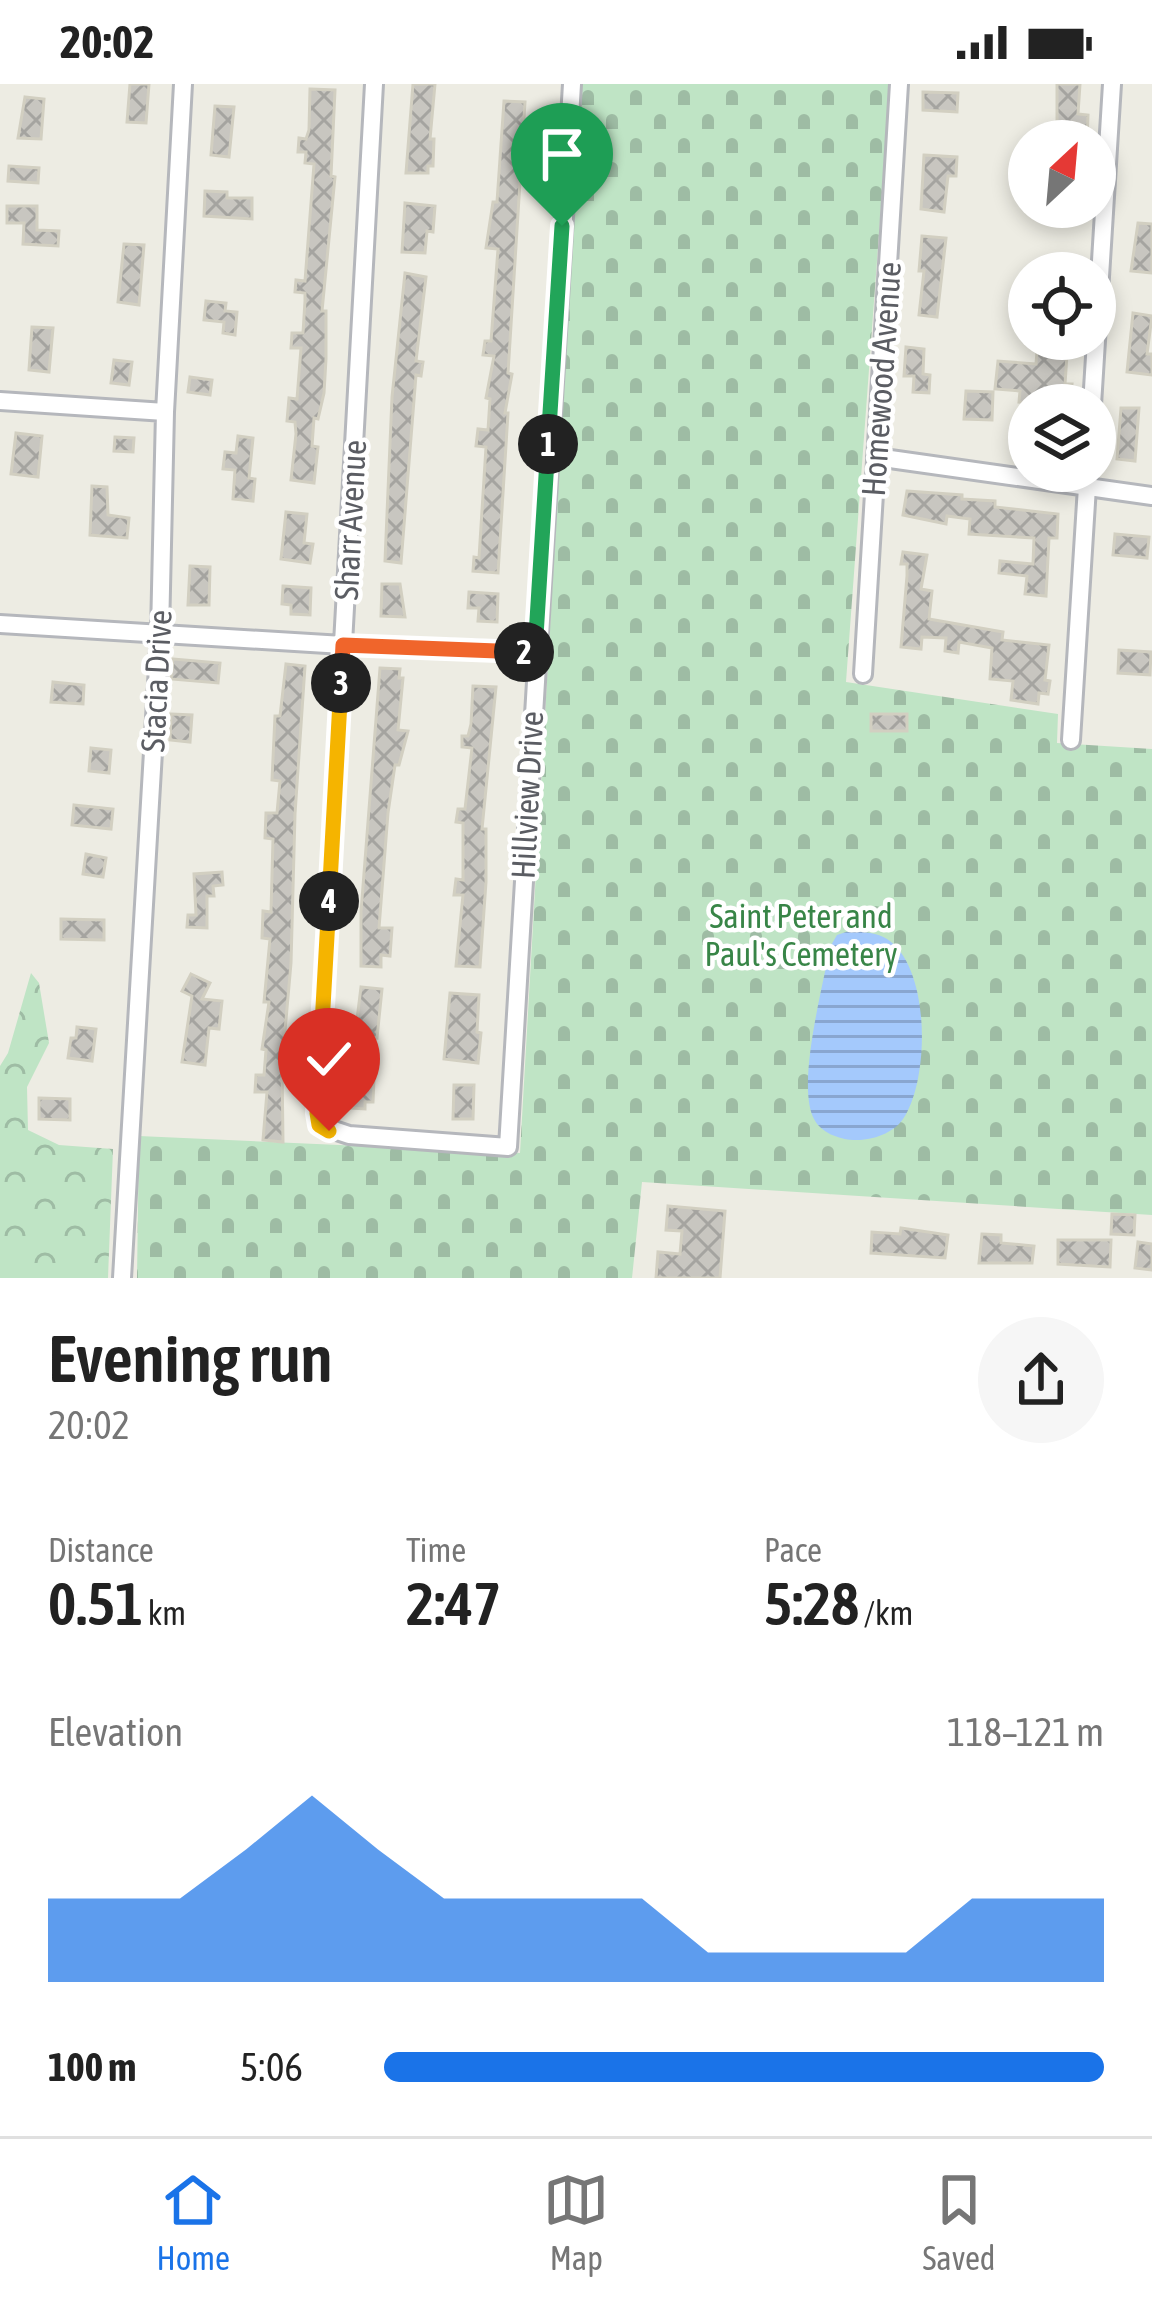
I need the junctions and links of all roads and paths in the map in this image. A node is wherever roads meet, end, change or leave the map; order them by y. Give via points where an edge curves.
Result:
1 (183, 84) edge
2 (374, 84) edge
3 (572, 84) edge
4 (899, 84) edge
5 (1112, 84) edge
6 (1093, 384) edge
7 (0, 401) edge
8 (165, 412) junction
9 (876, 457) junction
10 (1008, 471) edge
11 (1116, 487) edge
12 (1086, 492) edge
13 (1152, 496) edge
14 (0, 624) edge
15 (160, 633) junction
16 (343, 645) junction
17 (535, 652) junction
18 (863, 674) dead end
19 (1071, 740) dead end
20 (508, 1147) joint
21 (122, 1278) edge

1 - 8 street, Stacia Drive
2 - 16 street, Sharr Avenue
3 - 17 street, Hillview Drive
4 - 9 street, Homewood Avenue
5 - 6 street
7 - 8 street
8 - 15 street, Stacia Drive
9 - 10 street
9 - 18 street, Homewood Avenue
11 - 13 street
12 - 19 street
14 - 15 street
15 - 16 street
15 - 21 street, Stacia Drive
16 - 17 street
16 - 20 street, Sharr Avenue via 319,1125 349,1136
17 - 20 street, Hillview Drive

